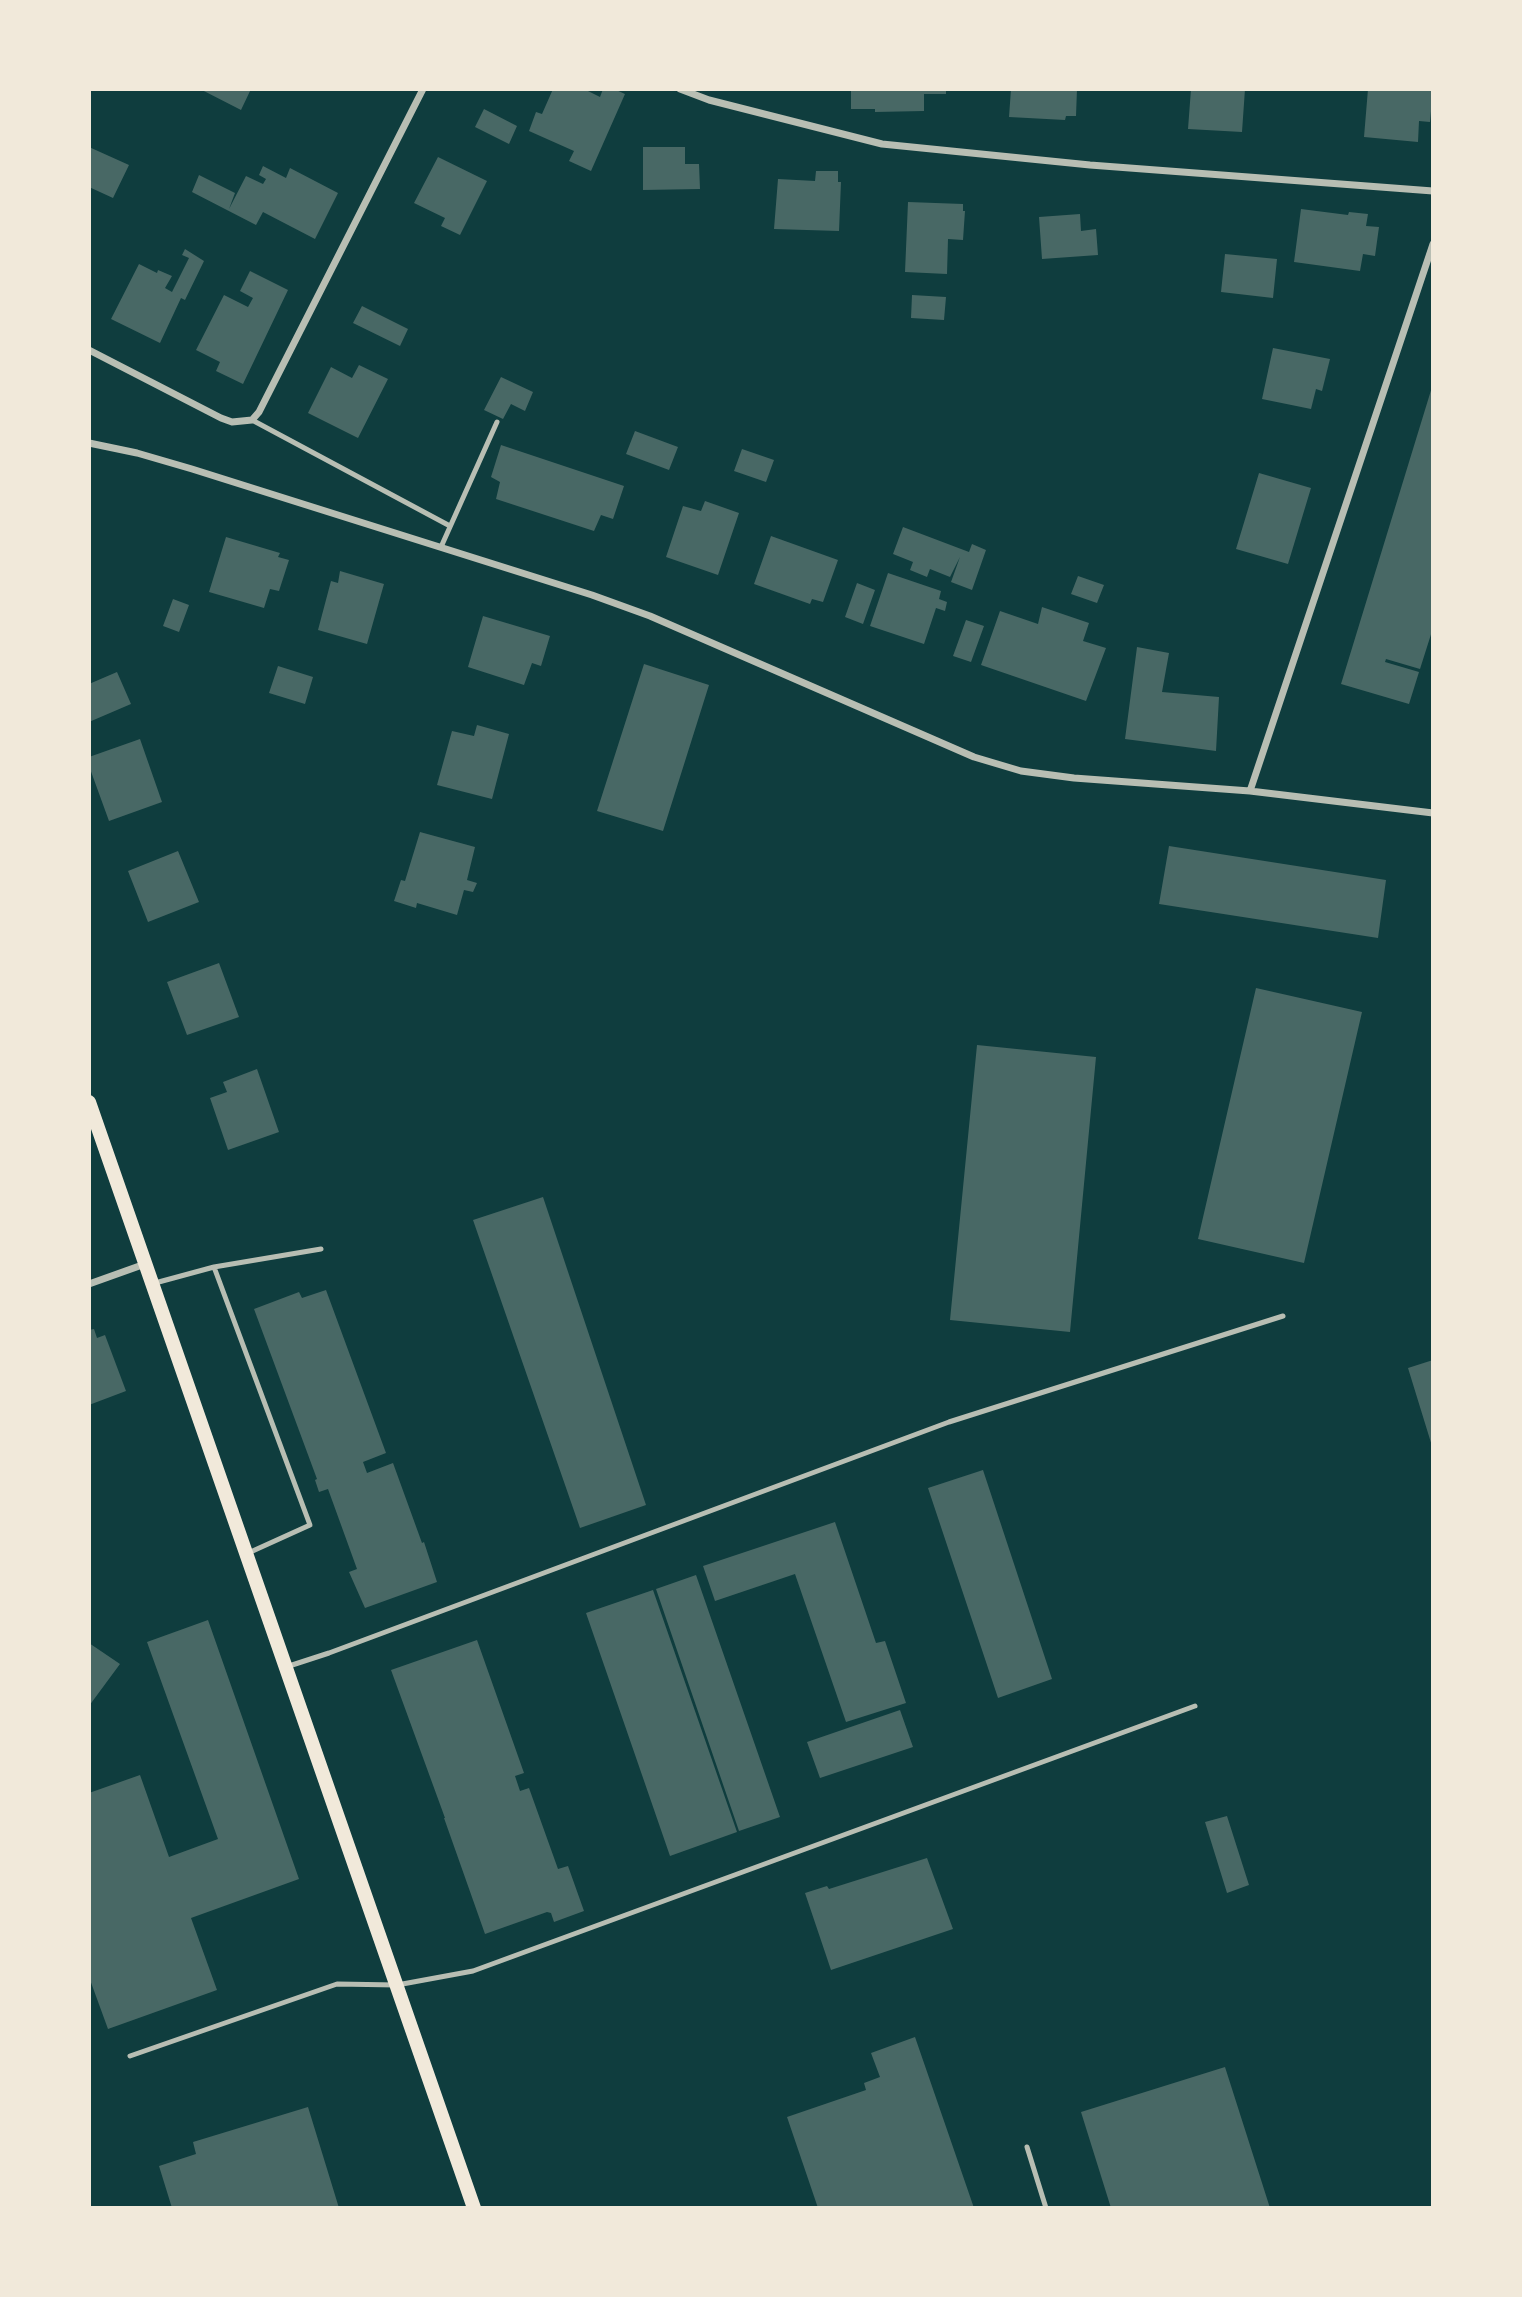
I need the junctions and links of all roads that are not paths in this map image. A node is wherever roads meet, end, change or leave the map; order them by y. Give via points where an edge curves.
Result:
1 (424, 89) edge
2 (680, 89) edge
3 (1433, 191) edge
4 (1433, 244) edge
5 (89, 351) edge
6 (251, 420) junction
7 (497, 422) dead end
8 (89, 443) edge
9 (450, 526) junction
10 (441, 547) junction
11 (1250, 791) junction
12 (1433, 813) edge
13 (89, 1102) edge
14 (321, 1249) dead end
15 (146, 1264) junction
16 (214, 1267) junction
17 (89, 1284) edge
18 (153, 1284) junction
19 (1283, 1316) dead end
20 (246, 1554) junction
21 (286, 1667) junction
22 (1195, 1706) dead end
23 (397, 1985) junction
24 (130, 2056) dead end
25 (1027, 2147) dead end
26 (474, 2208) edge
27 (1046, 2208) edge

1 - 6 street
2 - 3 street via 882,144
4 - 11 street
5 - 6 street via 221,418
6 - 9 lane
7 - 9 lane
8 - 10 street via 137,453
9 - 10 lane
10 - 11 street via 650,616 999,765 1044,775
11 - 12 street
13 - 15 main road
14 - 16 lane
15 - 17 street
15 - 18 main road
16 - 18 lane
16 - 20 lane via 310,1525
18 - 20 main road
19 - 21 lane via 949,1422
20 - 21 main road
21 - 23 main road
22 - 23 lane via 472,1970
23 - 24 lane via 337,1983
23 - 26 main road
25 - 27 lane

